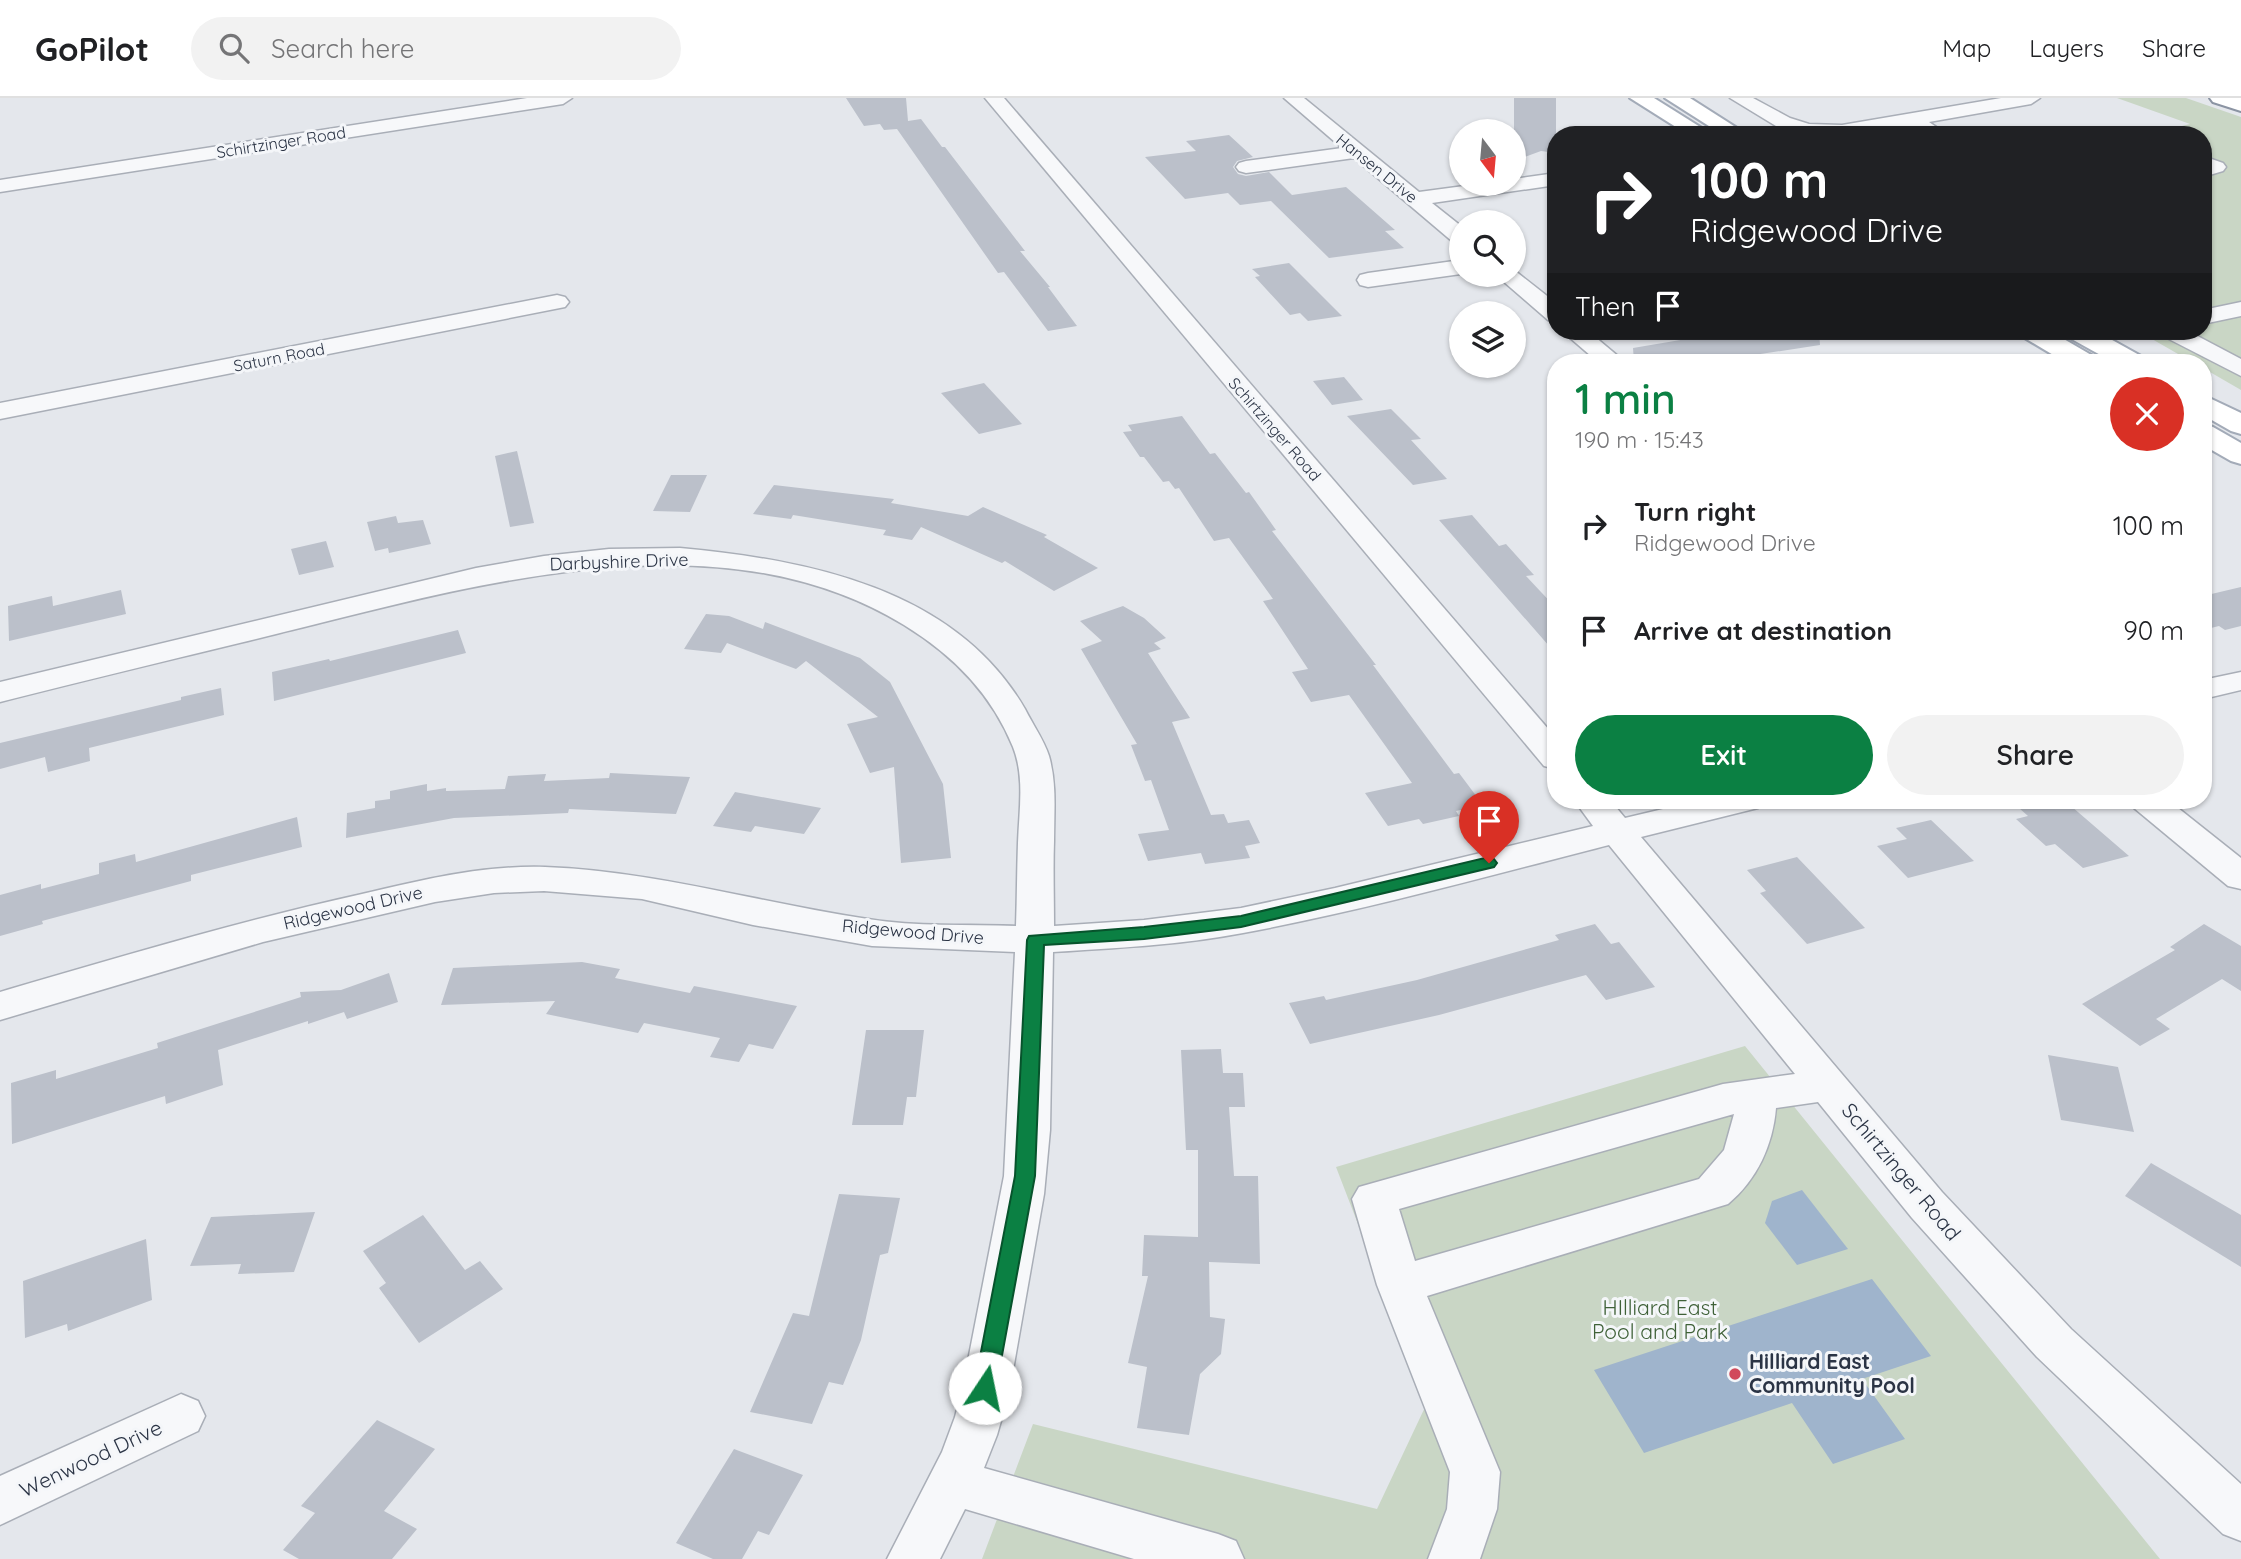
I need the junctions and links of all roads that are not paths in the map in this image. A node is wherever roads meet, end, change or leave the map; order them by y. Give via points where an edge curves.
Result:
1 (563, 98) edge
2 (994, 98) edge
3 (1293, 98) edge
4 (1640, 98) edge
5 (1675, 98) edge
6 (1739, 98) edge
7 (2031, 98) edge
8 (2220, 98) edge
9 (2241, 105) edge
10 (1911, 120) junction
11 (1687, 126) edge
12 (1723, 126) edge
13 (1792, 126) edge
14 (1873, 126) edge
15 (1922, 126) edge
16 (1357, 152) junction
17 (1246, 167) dead end
18 (1547, 180) edge
19 (0, 186) edge
20 (1415, 199) junction
21 (1449, 227) edge
22 (1449, 269) edge
23 (1368, 280) dead end
24 (1521, 287) edge
25 (557, 302) dead end
26 (1547, 308) edge
27 (2241, 309) edge
28 (2212, 315) edge
29 (1585, 340) edge
30 (2047, 340) edge
31 (2093, 340) edge
32 (2188, 340) edge
33 (1603, 354) edge
34 (2071, 354) edge
35 (2118, 354) edge
36 (2241, 369) edge
37 (2212, 408) edge
38 (0, 411) edge
39 (2241, 425) edge
40 (2212, 438) edge
41 (2241, 456) edge
42 (2241, 681) edge
43 (2212, 688) edge
44 (0, 692) edge
45 (1547, 748) edge
46 (1599, 809) edge
47 (1709, 809) edge
48 (2157, 809) edge
49 (1617, 831) junction
50 (2241, 877) edge
51 (1035, 940) junction
52 (0, 1006) edge
53 (1827, 1084) junction
54 (1755, 1095) junction
55 (1400, 1285) junction
56 (181, 1416) dead end
57 (952, 1482) junction
58 (0, 1501) edge
59 (2241, 1517) edge
60 (913, 1559) edge
61 (1218, 1559) edge
62 (1454, 1559) edge

1 - 19 street, Schirtzinger Road
2 - 45 street, Schirtzinger Road
3 - 16 street, Hansen Drive
4 - 11 main road
5 - 12 main road
6 - 13 street
7 - 10 street
8 - 9 main road
10 - 14 street
10 - 15 street
16 - 17 street
16 - 20 street, Hansen Drive
18 - 20 street
20 - 21 street, Hansen Drive
22 - 23 street
24 - 26 street
25 - 38 street, Saturn Road
27 - 28 street
29 - 33 street
30 - 34 main road
31 - 35 main road
32 - 36 street
37 - 39 main road
40 - 41 main road
42 - 43 street
44 - 51 street, Darbyshire Drive via 430,587 544,564 707,559 809,576 895,605 935,628 967,653 1013,710 1032,752 1037,786
46 - 49 street, Schirtzinger Road
47 - 49 street, Ridgewood Drive
48 - 50 street
49 - 51 street, Ridgewood Drive via 1241,921
49 - 53 street, Schirtzinger Road
51 - 52 street, Ridgewood Drive via 872,933 642,887 544,879 494,881 261,929
51 - 57 street, Darbyshire Drive via 1025,1176 980,1414
53 - 54 street
53 - 59 street, Schirtzinger Road via 1927,1205 2054,1343
54 - 55 street via 1757,1115 1744,1153 1713,1192
54 - 55 street via 1723,1100 1374,1199
55 - 62 street via 1475,1472 1472,1509
56 - 58 street, Wenwood Drive
57 - 60 street, Darbyshire Drive
57 - 61 street

